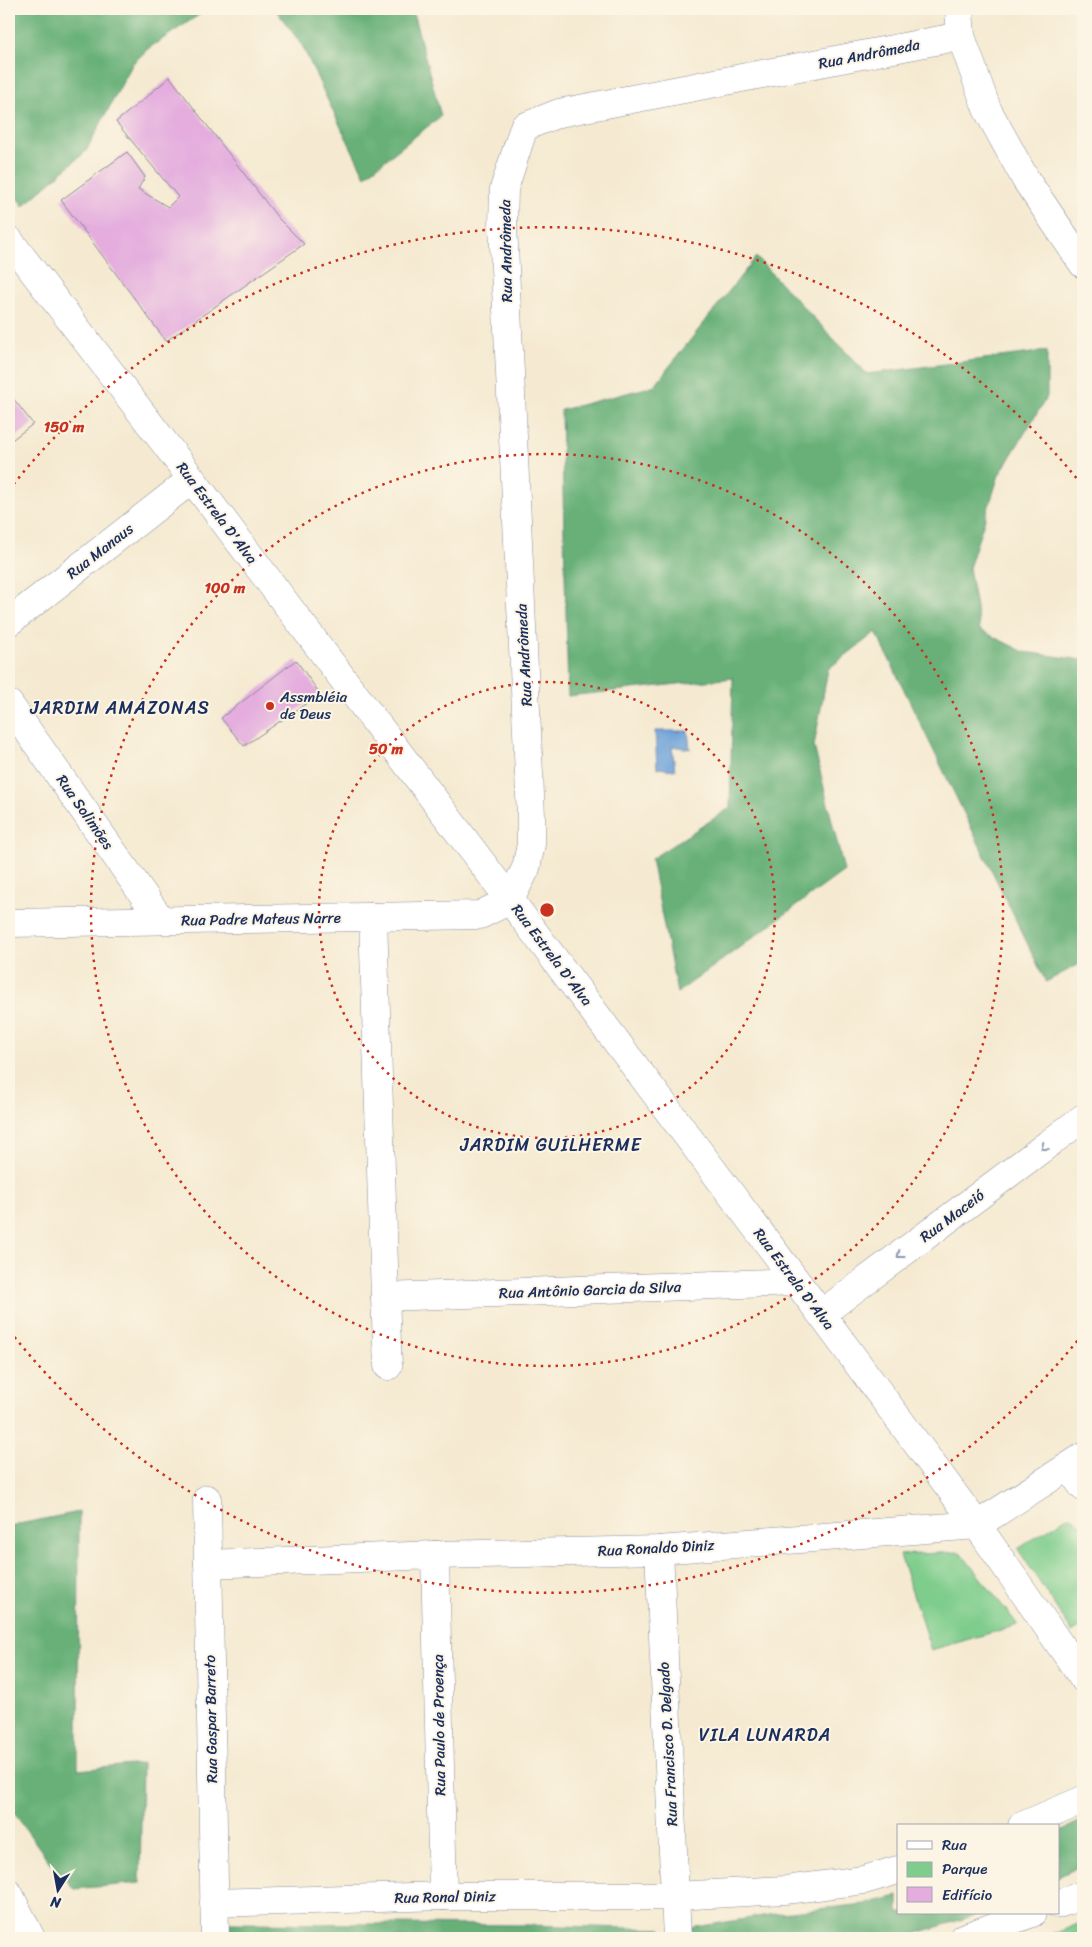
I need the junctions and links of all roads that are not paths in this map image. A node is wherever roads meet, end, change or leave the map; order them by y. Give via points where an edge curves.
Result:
1 (959, 9) edge
2 (961, 36) junction
3 (9, 240) edge
4 (1083, 264) edge
5 (191, 480) junction
6 (9, 622) edge
7 (9, 704) edge
8 (510, 900) junction
9 (373, 917) junction
10 (161, 920) junction
11 (9, 922) edge
12 (1083, 1118) edge
13 (795, 1282) junction
14 (385, 1297) junction
15 (821, 1314) junction
16 (388, 1366) dead end
17 (1078, 1471) edge
18 (207, 1499) dead end
19 (977, 1525) junction
20 (659, 1550) junction
21 (435, 1555) junction
22 (208, 1564) junction
23 (1080, 1667) edge
24 (1083, 1800) edge
25 (1027, 1824) edge
26 (897, 1870) edge
27 (9, 1894) edge
28 (1083, 1895) edge
29 (443, 1896) junction
30 (675, 1896) junction
31 (214, 1903) junction
32 (1060, 1903) edge
33 (1029, 1914) edge
34 (31, 1938) edge
35 (215, 1938) edge
36 (677, 1938) edge
37 (963, 1938) edge

1 - 2 street
2 - 4 street via 987,109 1026,180
2 - 8 street, Rua Andrômeda via 559,113 524,127 504,189 503,225 531,844 526,868
3 - 5 street, Rua Estrela D'Alva
5 - 6 street, Rua Manaus
5 - 8 street, Rua Estrela D'Alva
7 - 10 street, Rua Solimões
8 - 9 street, Rua Padre Mateus Narre via 480,915
8 - 13 street, Rua Estrela D'Alva
9 - 10 street, Rua Padre Mateus Narre
9 - 14 street
10 - 11 street, Rua Padre Mateus Narre
12 -> 15 street, Rua Maceió
13 - 14 street, Rua Antônio Garcia da Silva
13 - 15 street, Rua Estrela D'Alva
14 - 16 street
15 - 19 street, Rua Estrela D'Alva
17 - 19 street, Rua Ronaldo Diniz
18 - 22 street, Rua Gaspar Barreto
19 - 20 street, Rua Ronaldo Diniz
19 - 23 street, Rua Estrela D'Alva
20 - 21 street, Rua Ronaldo Diniz
20 - 30 street, Rua Francisco D. Delgado
21 - 22 street, Rua Ronaldo Diniz
21 - 29 street, Rua Paulo de Proença
22 - 31 street, Rua Gaspar Barreto
24 - 25 street
26 - 30 street, Rua Ronal Diniz via 864,1880 785,1890
27 - 34 street
28 - 32 street
29 - 30 street, Rua Ronal Diniz
29 - 31 street, Rua Ronal Diniz
30 - 36 street, Rua Francisco D. Delgado
31 - 35 street, Rua Gaspar Barreto
33 - 37 street

